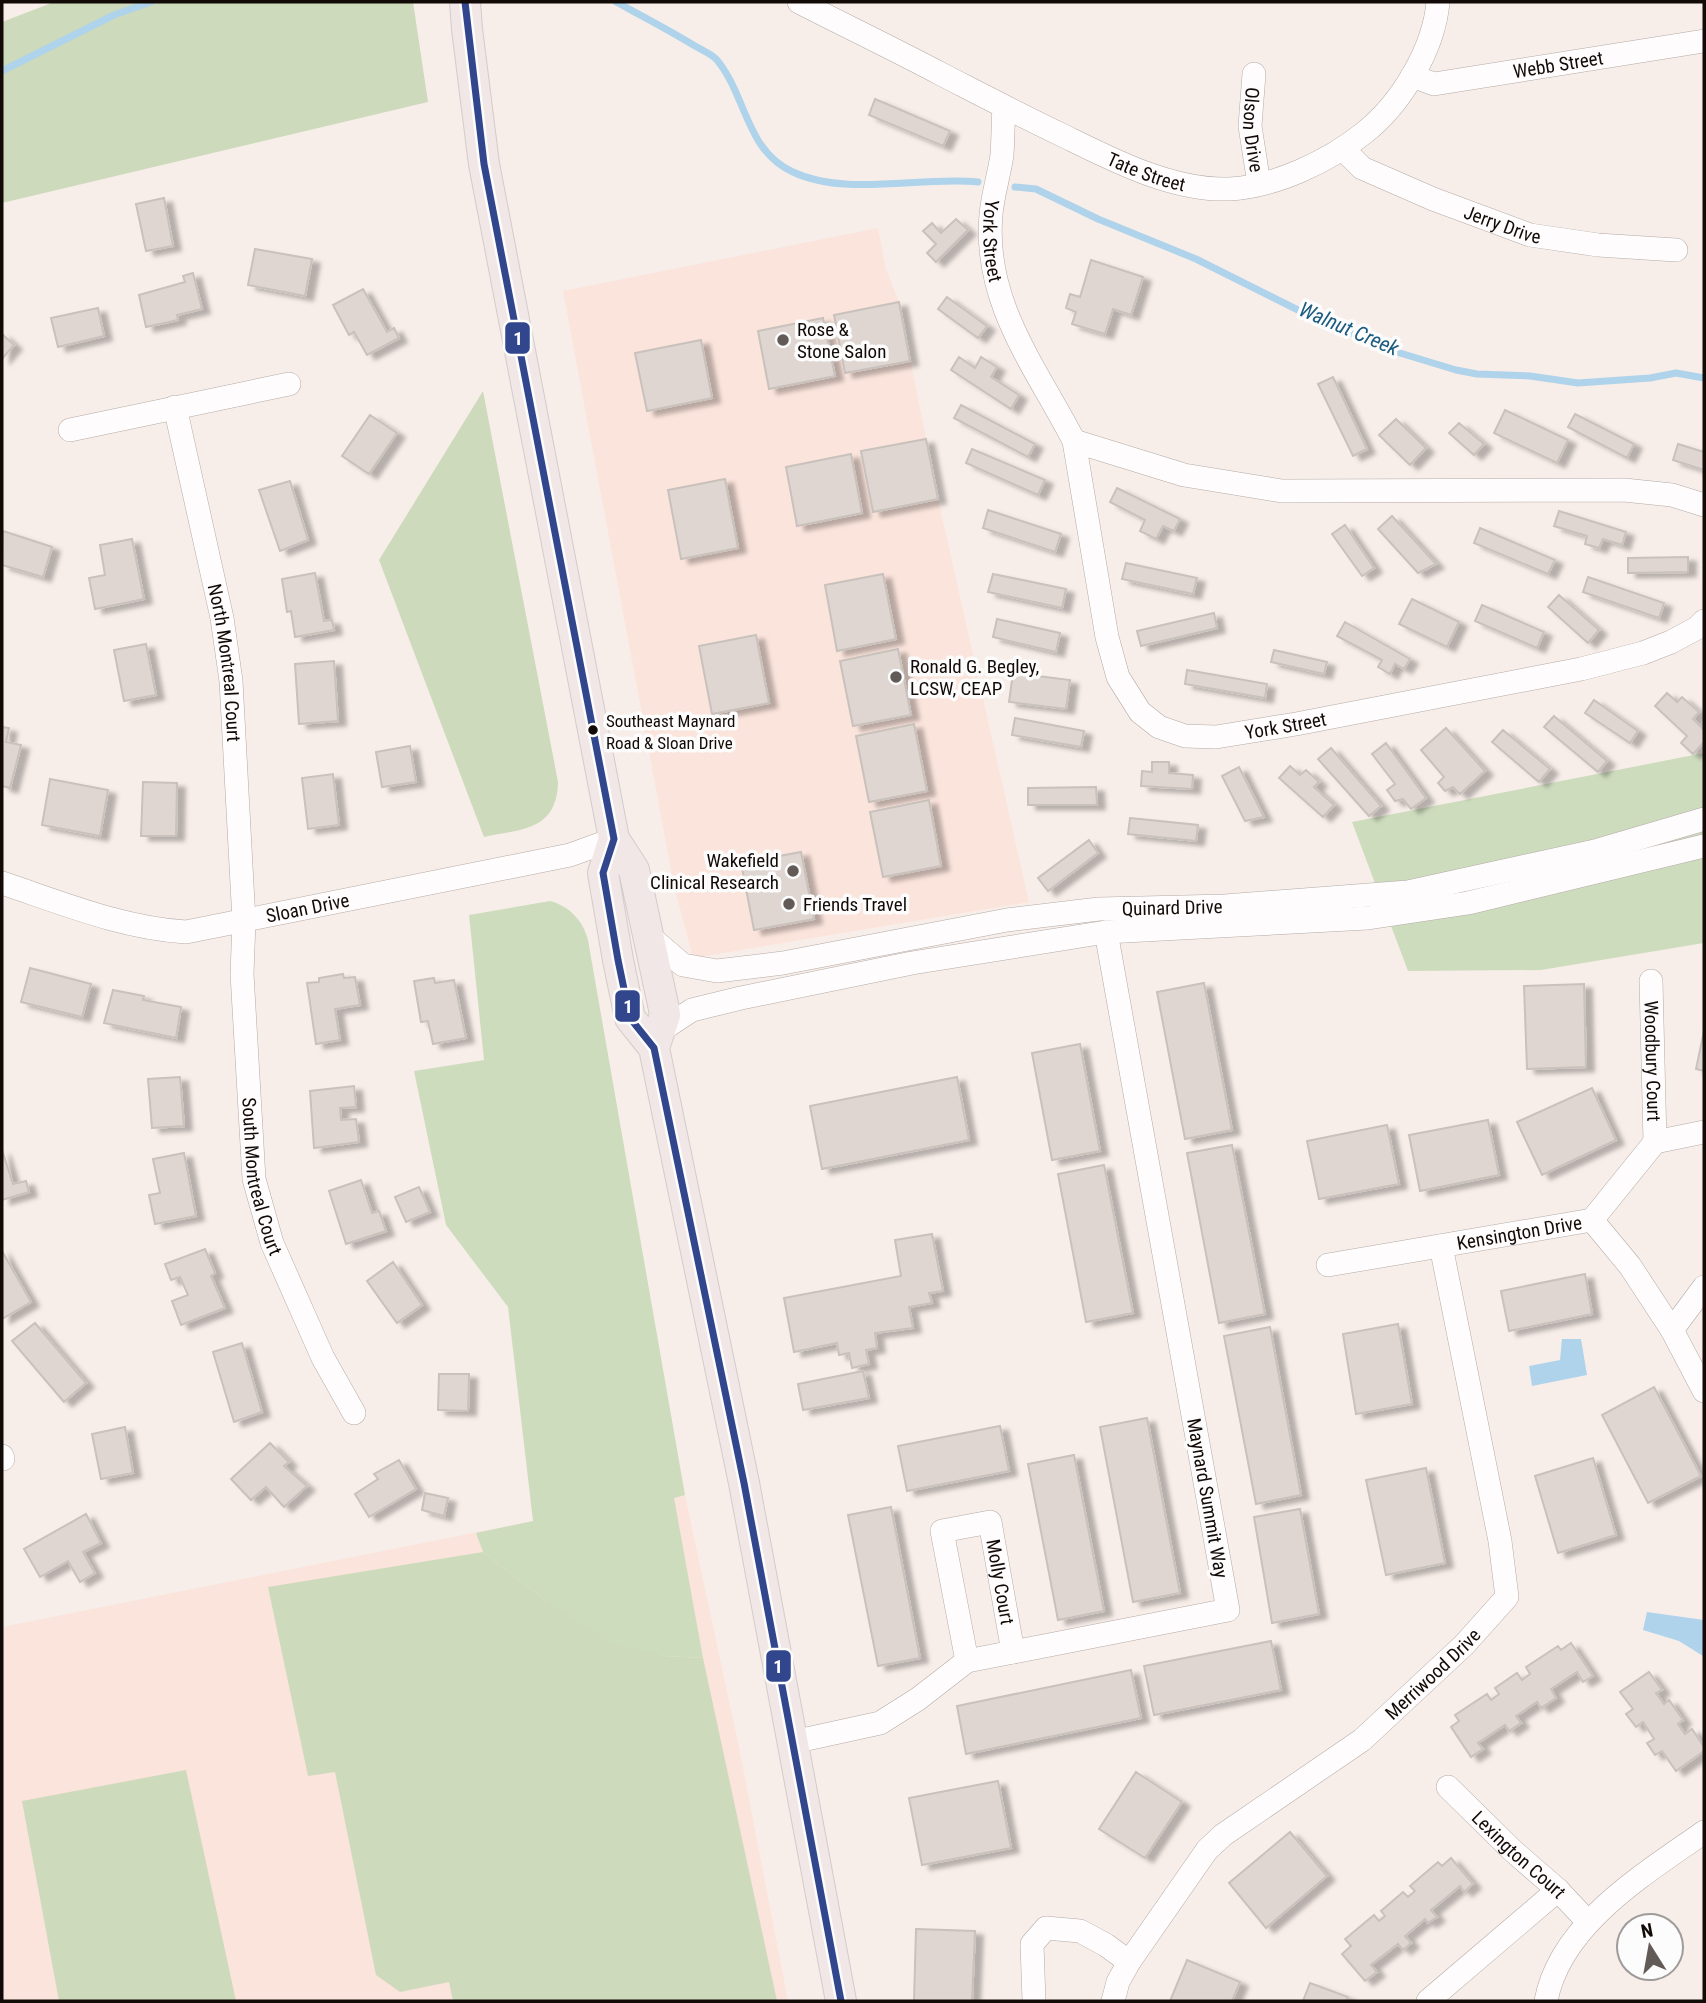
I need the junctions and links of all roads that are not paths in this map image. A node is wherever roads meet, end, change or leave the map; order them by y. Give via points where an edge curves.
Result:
1 (465, 2) edge
2 (799, 2) edge
3 (1438, 2) edge
4 (1704, 41) edge
5 (1254, 74) dead end
6 (1412, 76) junction
7 (1004, 107) junction
8 (1344, 150) junction
9 (1259, 184) junction
10 (1676, 250) dead end
11 (289, 384) dead end
12 (175, 407) junction
13 (70, 430) dead end
14 (1074, 441) junction
15 (1704, 505) edge
16 (1704, 621) edge
17 (1704, 819) edge
18 (614, 839) junction
19 (1704, 846) edge
20 (2, 883) edge
21 (244, 921) junction
22 (1106, 932) junction
23 (648, 935) junction
24 (1651, 981) dead end
25 (657, 1039) junction
26 (1704, 1132) edge
27 (1655, 1142) junction
28 (1592, 1220) junction
29 (1441, 1246) junction
30 (1328, 1265) dead end
31 (1704, 1287) edge
32 (1672, 1330) junction
33 (1704, 1391) edge
34 (354, 1413) dead end
35 (1013, 1652) junction
36 (967, 1661) junction
37 (793, 1742) junction
38 (1448, 1787) dead end
39 (1704, 1832) edge
40 (1558, 1890) junction
41 (1588, 1923) junction
42 (1129, 1962) junction
43 (841, 2001) edge
44 (1034, 2001) edge
45 (1112, 2001) edge
46 (1428, 2001) edge
47 (1546, 2001) edge

1 - 18 main road via 484,164
2 - 7 street, Tate Street
3 - 6 street, Tate Street via 1433,27
4 - 6 street, Webb Street via 1434,84
5 - 9 street, Olson Drive via 1250,126
6 - 8 street, Tate Street via 1371,128
7 - 9 street, Tate Street via 1136,171 1199,187
7 - 14 street, York Street via 1002,156 991,214 998,291 1014,334
8 - 9 street, Tate Street via 1307,169
8 - 10 street, Jerry Drive via 1362,168 1530,235
11 - 12 street
12 - 13 street
12 - 21 street, North Montreal Court via 222,618 231,681
14 - 15 street via 1184,475 1282,491 1624,490 1672,495
14 - 16 street, York Street via 1118,677 1140,712 1159,727 1185,736 1216,737 1296,724 1581,668 1652,650
17 - 23 street, Quinard Drive via 1595,851 1408,892 1225,906 1099,909 1007,920 783,963 717,971 683,965
18 - 21 street, Sloan Drive via 570,855
18 - 23 main road via 634,870
18 - 25 main road via 603,873 629,1018
19 - 22 street, Quinard Drive via 1468,903 1368,918
20 - 21 street, Sloan Drive via 158,930 186,932
21 - 34 street, South Montreal Court via 242,974 254,1179 272,1243 323,1357
22 - 25 street, Quinard Drive via 912,963 741,998 692,1010
22 - 35 street, Maynard Summit Way via 1228,1610
23 - 25 main road via 665,1015
24 - 27 street, Woodbury Court
25 - 37 main road
26 - 27 street
27 - 28 street
28 - 29 street, Kensington Drive
28 - 32 street, Kensington Drive via 1630,1266
29 - 30 street, Kensington Drive
29 - 42 street, Merriwood Drive via 1507,1597 1464,1645 1362,1740 1207,1850
31 - 32 street
32 - 33 street, Kensington Drive
35 - 36 street, Maynard Summit Way
35 - 36 street, Molly Court via 990,1522 942,1531
36 - 37 street, Maynard Summit Way via 880,1723
37 - 43 main road
38 - 40 street, Lexington Court
39 - 41 street via 1623,1891
40 - 41 street, Lexington Court
40 - 46 street
41 - 47 street via 1561,1961
42 - 44 street via 1080,1931 1046,1928 1032,1944
42 - 45 street, Merriwood Drive

